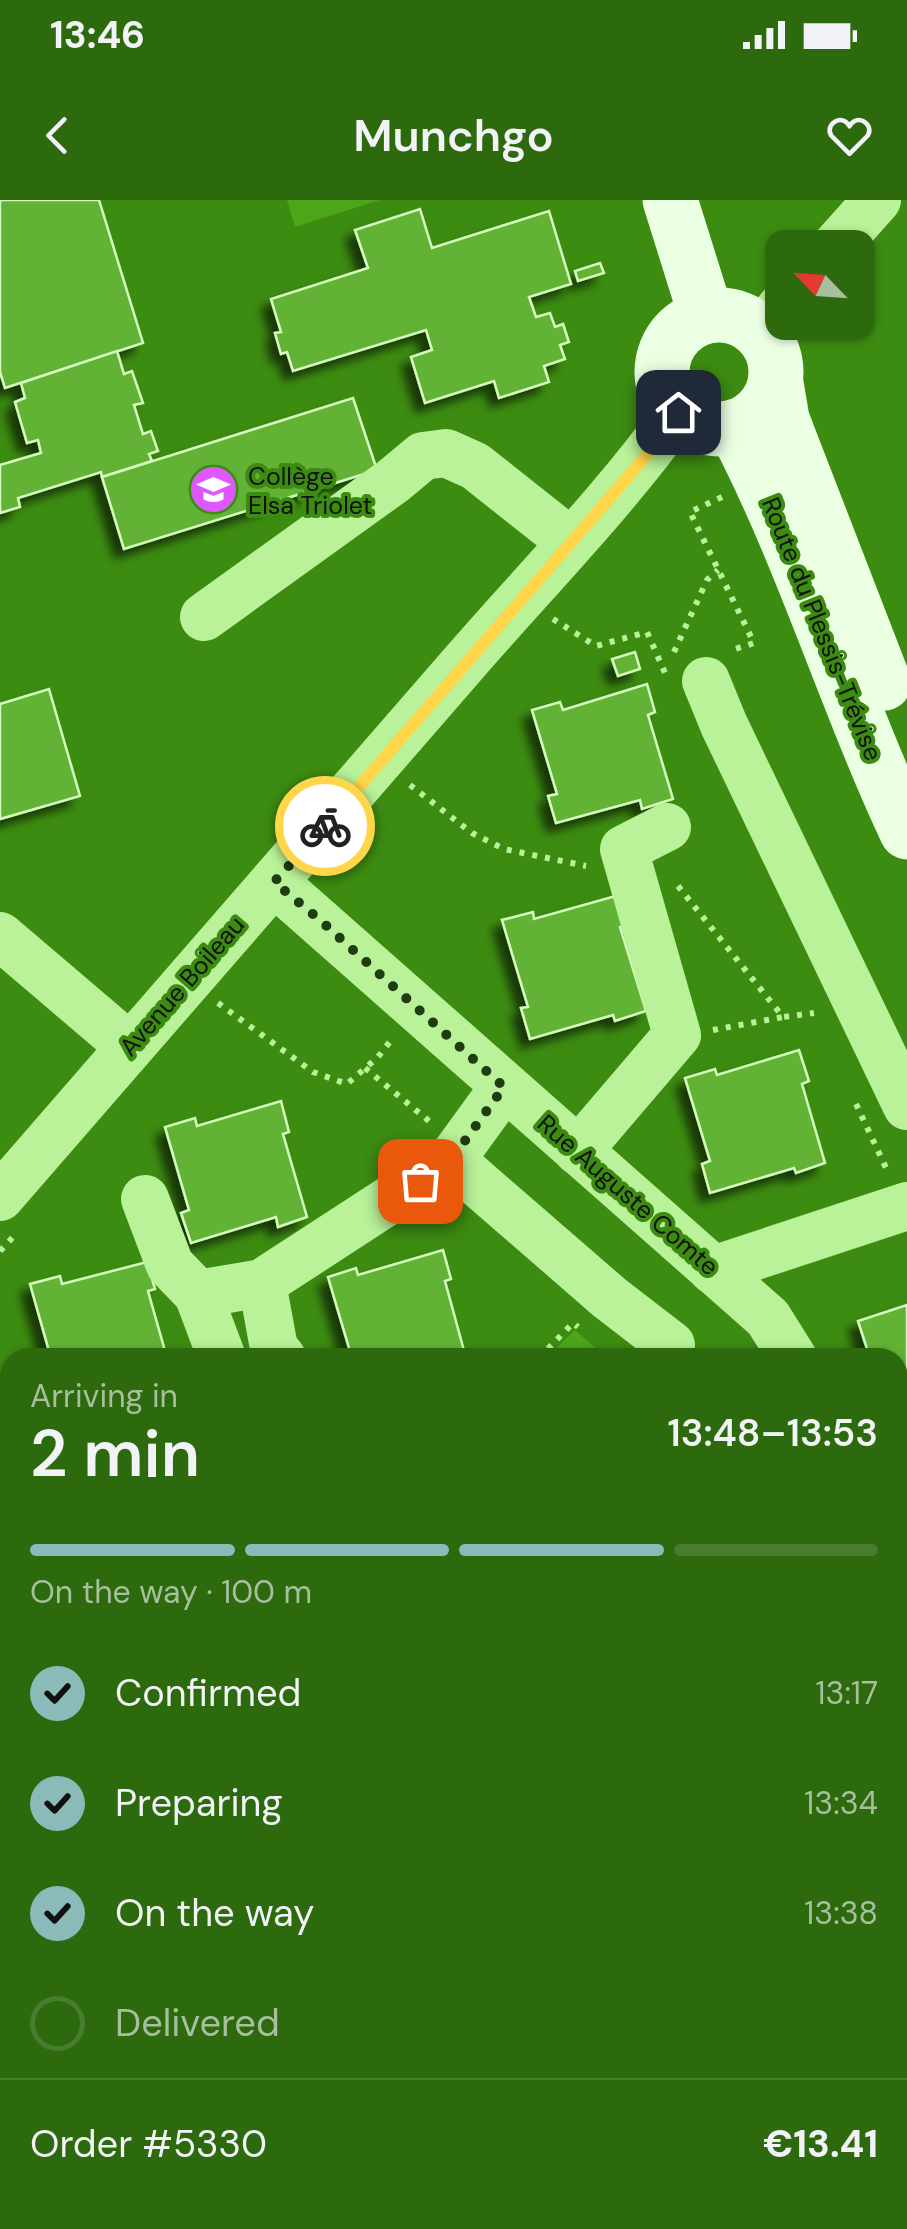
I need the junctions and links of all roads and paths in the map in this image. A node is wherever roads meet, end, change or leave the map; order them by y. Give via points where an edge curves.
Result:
1 (877, 200) edge
2 (677, 205) edge
3 (850, 230) edge
4 (706, 316) junction
5 (765, 320) edge
6 (769, 340) edge
7 (776, 383) junction
8 (678, 412) junction
9 (734, 428) junction
10 (690, 512) dead end
11 (571, 542) junction
12 (718, 570) junction
13 (204, 616) dead end
14 (552, 619) dead end
15 (689, 672) junction
16 (907, 741) edge
17 (667, 826) dead end
18 (907, 832) edge
19 (274, 882) junction
20 (0, 936) edge
21 (217, 1002) dead end
22 (418, 1009) junction
23 (783, 1017) dead end
24 (749, 1024) dead end
25 (130, 1046) junction
26 (365, 1068) junction
27 (504, 1087) junction
28 (907, 1106) edge
29 (578, 1152) junction
30 (451, 1160) junction
31 (0, 1197) edge
32 (145, 1199) dead end
33 (907, 1206) edge
34 (714, 1270) junction
35 (262, 1283) junction
36 (198, 1294) junction
37 (586, 1334) dead end
38 (671, 1345) dead end
39 (219, 1348) edge
40 (277, 1348) edge
41 (549, 1348) edge
42 (787, 1348) edge

1 - 3 street
2 - 4 main road
4 - 5 main road
4 - 8 main road via 676,333 666,348 662,382
6 - 7 main road
7 - 9 main road via 761,411
7 - 16 main road, Route du Plessis-Trévise via 788,435
8 - 9 main road via 712,430
8 - 11 street, Avenue Boileau
9 - 18 main road, Route du Plessis-Trévise via 762,479
10 - 12 path
11 - 13 street via 475,466 446,453 423,456
11 - 19 street, Avenue Boileau
12 - 15 path via 706,580
12 - 15 path via 754,643
14 - 15 path via 596,646 646,632
15 - 28 street via 724,725
17 - 29 street via 624,849 677,1035
19 - 22 street, Rue Auguste Comte
19 - 25 street, Avenue Boileau
20 - 25 street
21 - 26 path via 313,1072 347,1084
22 - 26 path
22 - 27 street, Rue Auguste Comte
23 - 24 path
25 - 31 street, Avenue Boileau
26 - 30 path via 437,1128
27 - 29 street, Rue Auguste Comte
27 - 30 street
29 - 34 street, Rue Auguste Comte
30 - 35 street
30 - 38 street
32 - 36 street via 170,1264
33 - 34 street
34 - 42 street, Rue Auguste Comte via 768,1318
35 - 36 street
35 - 40 street
36 - 39 street
37 - 41 path via 573,1323

